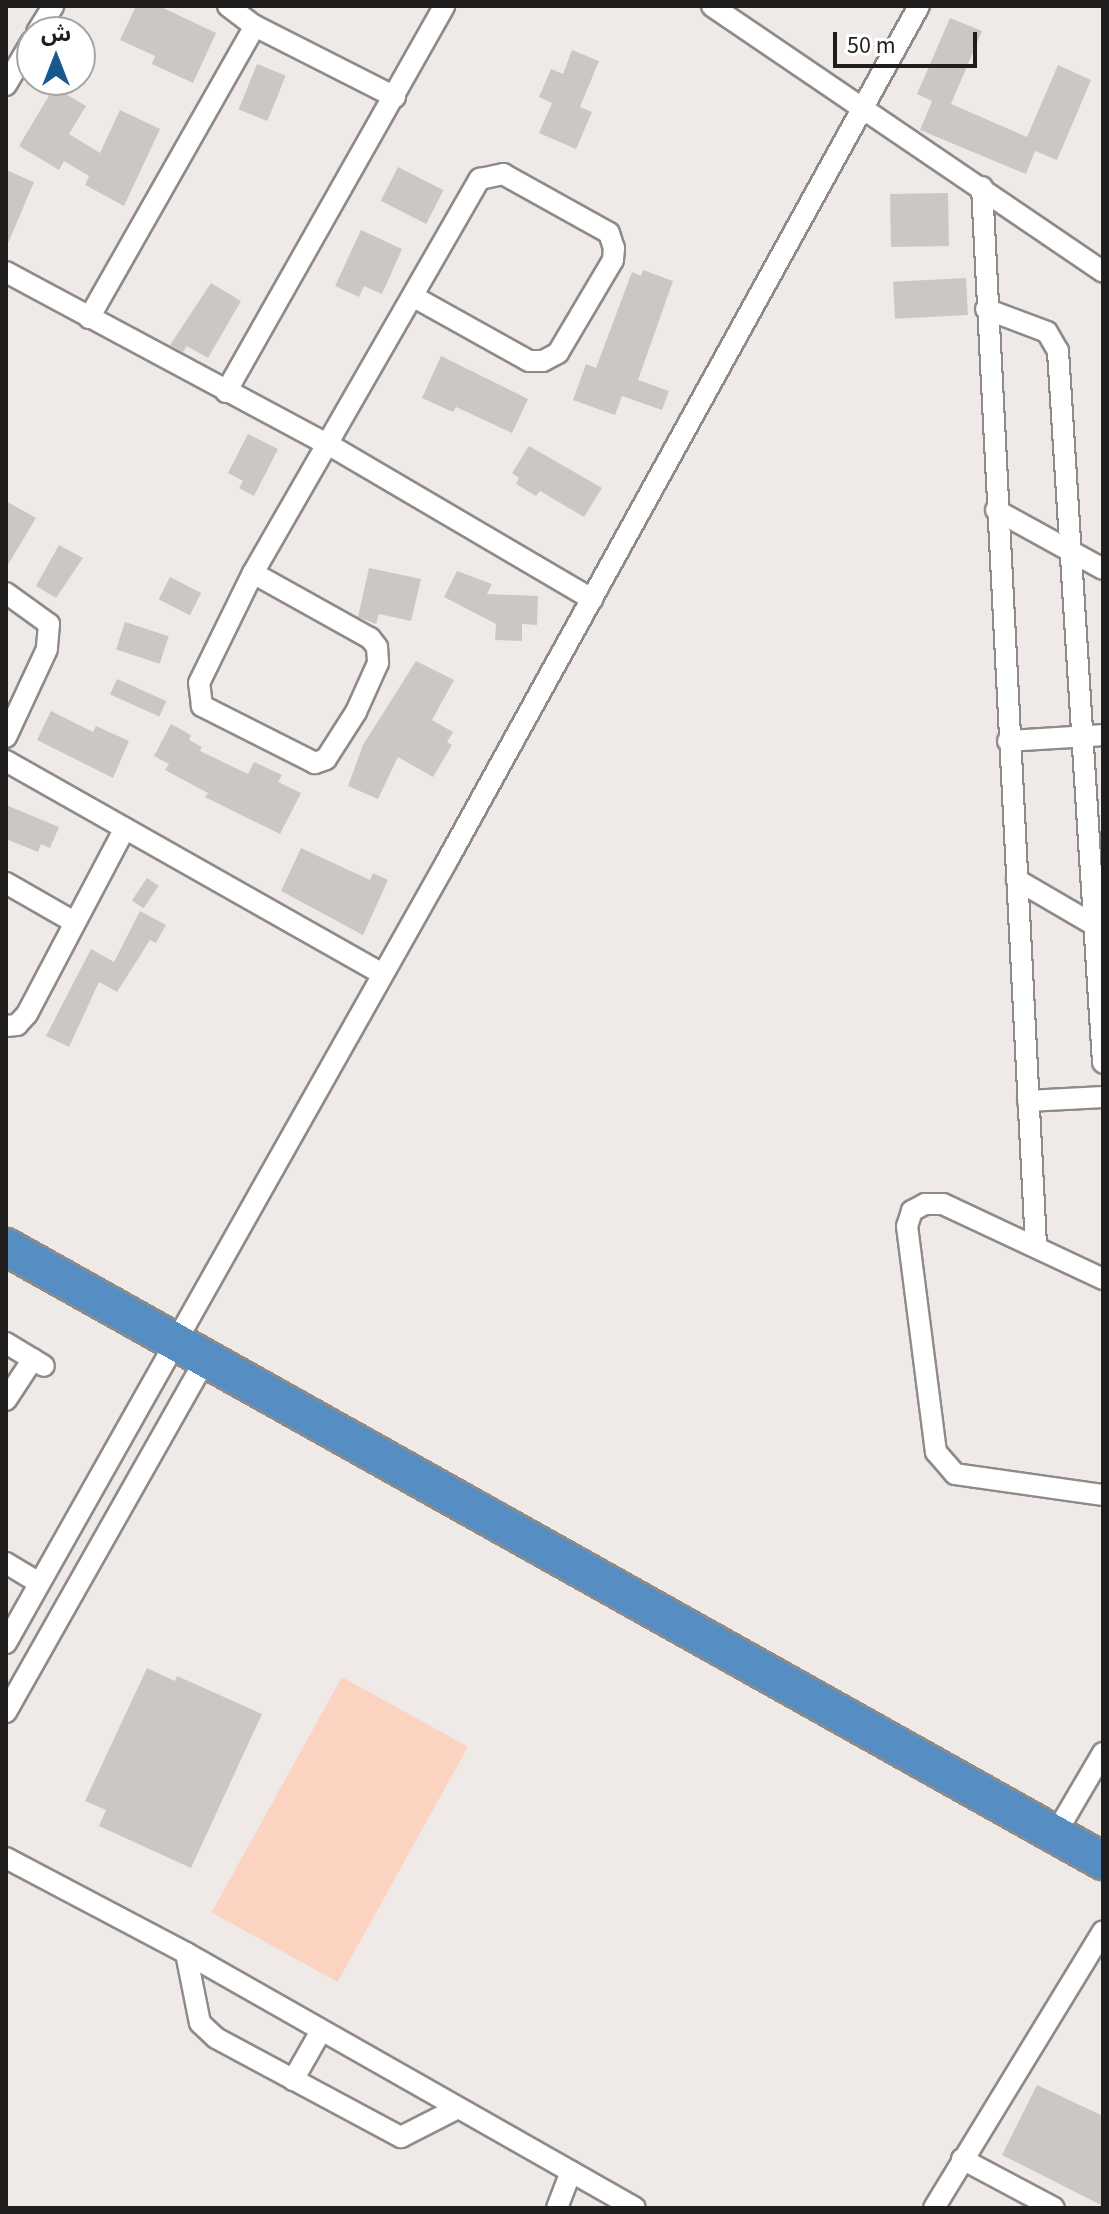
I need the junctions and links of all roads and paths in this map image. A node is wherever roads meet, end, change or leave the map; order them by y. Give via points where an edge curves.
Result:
1 (444, 6) edge
2 (712, 6) edge
3 (919, 6) edge
4 (225, 7) edge
5 (255, 26) junction
6 (395, 97) junction
7 (866, 107) junction
8 (982, 187) junction
9 (6, 272) edge
10 (1103, 272) edge
11 (414, 297) junction
12 (986, 309) junction
13 (89, 318) junction
14 (226, 392) junction
15 (331, 446) junction
16 (996, 510) junction
17 (1072, 552) junction
18 (1103, 569) edge
19 (253, 573) junction
20 (6, 593) edge
21 (592, 599) junction
22 (1094, 735) edge
23 (6, 737) edge
24 (1008, 741) junction
25 (6, 761) edge
26 (125, 828) junction
27 (1017, 880) junction
28 (6, 883) edge
29 (74, 922) junction
30 (1099, 928) edge
31 (381, 973) junction
32 (6, 1026) edge
33 (1103, 1063) edge
34 (1103, 1097) edge
35 (1028, 1101) junction
36 (1036, 1246) junction
37 (6, 1247) edge
38 (1103, 1279) edge
39 (174, 1339) junction
40 (6, 1343) edge
41 (206, 1358) junction
42 (6, 1400) edge
43 (1103, 1495) edge
44 (6, 1563) edge
45 (38, 1582) junction
46 (6, 1643) edge
47 (6, 1712) edge
48 (1103, 1753) edge
49 (1056, 1833) junction
50 (6, 1858) edge
51 (1103, 1861) edge
52 (1103, 1931) edge
53 (186, 1953) junction
54 (321, 2031) junction
55 (293, 2080) junction
56 (456, 2109) junction
57 (962, 2159) junction
58 (571, 2172) junction
59 (557, 2208) edge
60 (635, 2208) edge
61 (934, 2208) edge
62 (1054, 2208) edge

1 - 6 street
2 - 7 street
3 - 7 street
4 - 5 street
5 - 6 street
5 - 13 street
6 - 14 street
7 - 8 street
7 - 21 street
8 - 10 street
8 - 12 street
9 - 13 street
11 - 11 street via 486,175 503,174 609,233 614,248 613,260 558,353 543,361 529,361
11 - 15 street
12 - 16 street
12 - 17 street via 1055,340
13 - 14 street
14 - 15 street
15 - 19 street
15 - 21 street
16 - 17 street
16 - 24 street
17 - 18 street
17 - 22 street
19 - 19 street via 370,638 377,647 378,663 356,712 326,759 315,763 210,711 198,696
20 - 23 street via 49,624 47,649
21 - 31 street
22 - 24 street
22 - 30 street
24 - 27 street
25 - 26 street
26 - 29 street
26 - 31 street
27 - 30 street
27 - 35 street
28 - 29 street
29 - 32 street via 27,1014 17,1025
30 - 33 street
31 - 39 street
34 - 35 street
35 - 36 street
36 - 38 street
36 - 43 street via 943,1204 912,1211 907,1226 936,1452 955,1474
37 - 39 highway
39 - 41 highway
39 - 45 street
40 - 42 street via 38,1362
41 - 47 street
41 - 49 highway via 480,1516
44 - 45 street
45 - 46 street
48 - 49 street
49 - 51 highway
50 - 53 street
52 - 57 street
53 - 54 street
53 - 55 street via 206,2031
54 - 55 street
54 - 56 street
55 - 56 street via 401,2137
56 - 58 street
57 - 61 street
57 - 62 street
58 - 59 street
58 - 60 street

